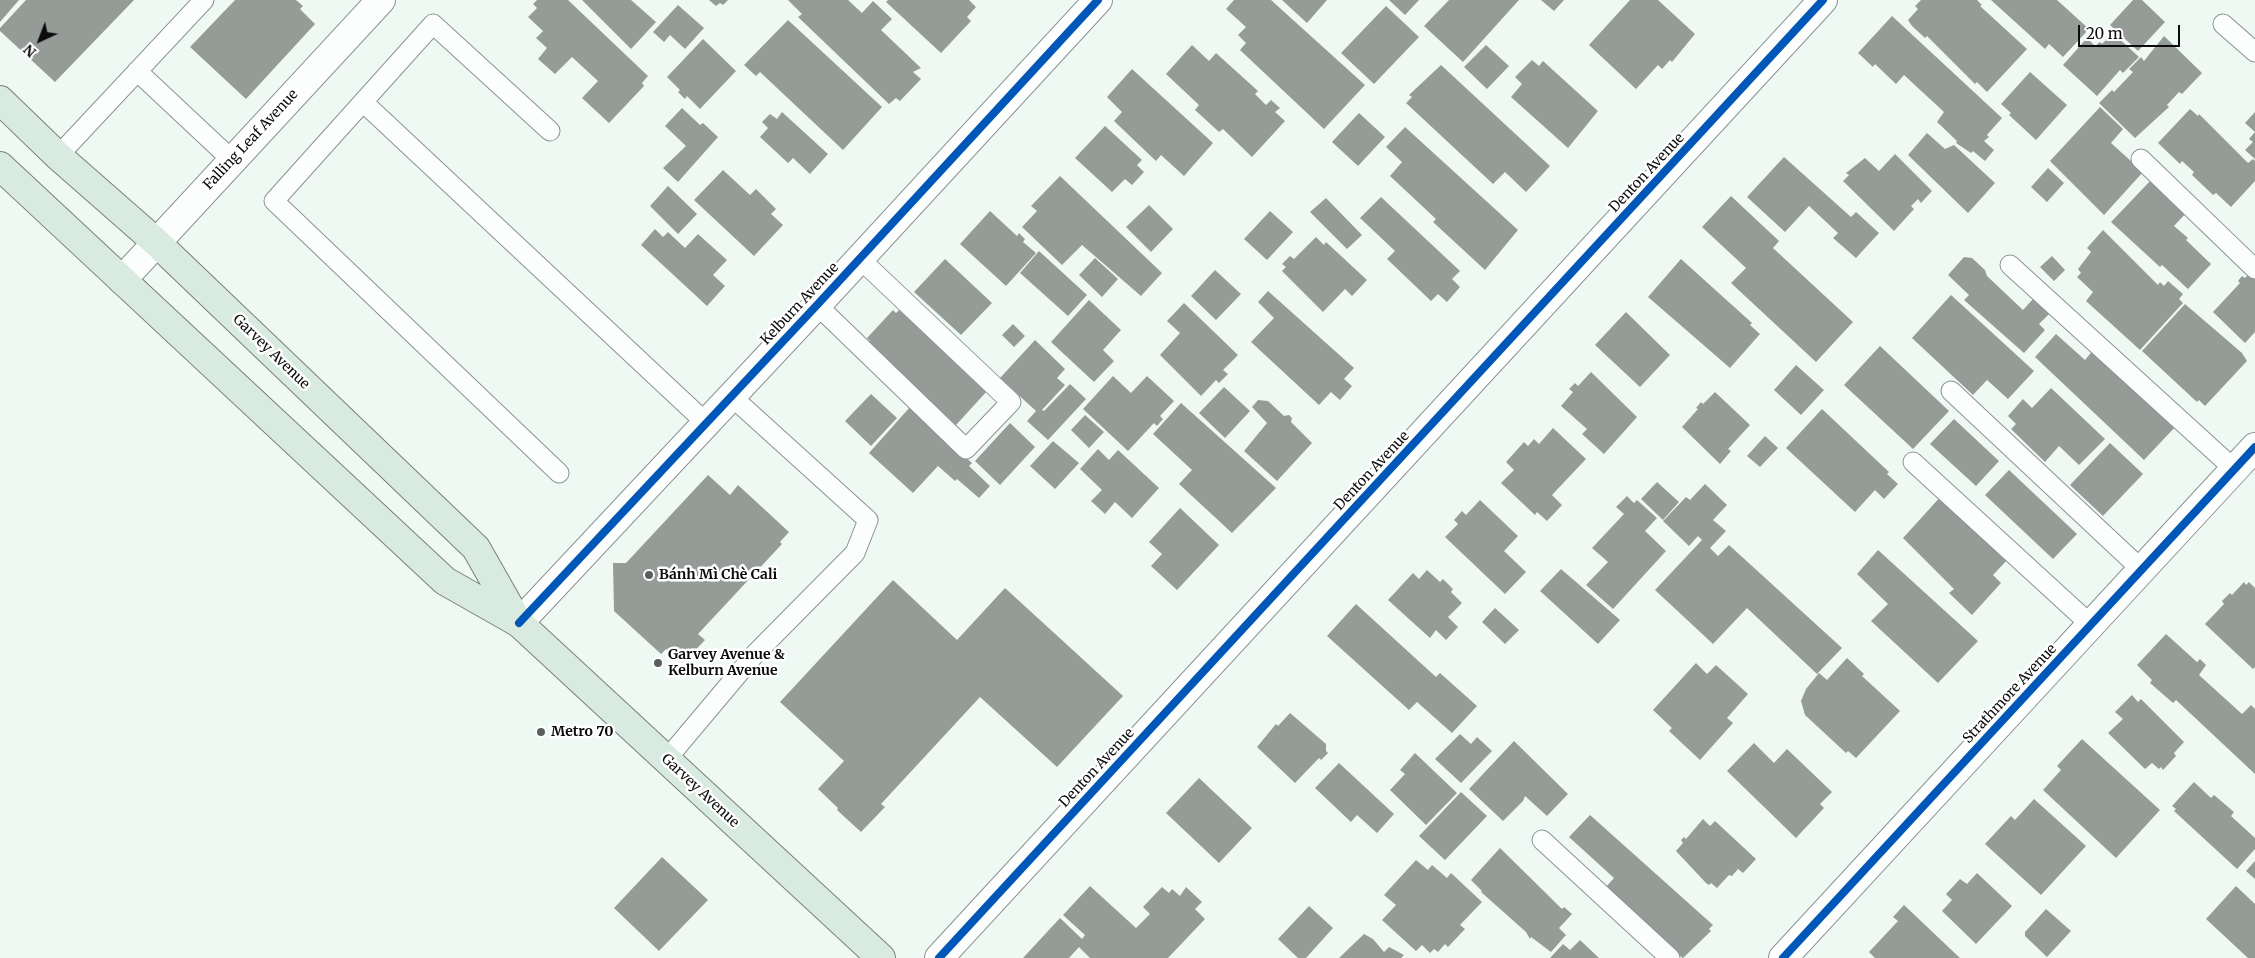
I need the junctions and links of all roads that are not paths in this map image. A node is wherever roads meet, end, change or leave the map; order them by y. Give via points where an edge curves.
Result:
1 (204, 0) edge
2 (381, 0) edge
3 (1098, 0) edge
4 (1823, 0) edge
5 (2222, 24) dead end
6 (2255, 52) edge
7 (137, 71) junction
8 (0, 100) edge
9 (363, 102) junction
10 (550, 131) dead end
11 (58, 156) junction
12 (2141, 159) dead end
13 (232, 160) junction
14 (0, 166) edge
15 (156, 242) junction
16 (858, 258) junction
17 (2010, 265) dead end
18 (2255, 268) edge
19 (122, 280) junction
20 (817, 305) junction
21 (1950, 391) dead end
22 (730, 395) junction
23 (705, 422) junction
24 (2255, 447) edge
25 (1914, 462) dead end
26 (2234, 469) junction
27 (559, 473) dead end
28 (2142, 570) junction
29 (519, 623) junction
30 (2091, 625) junction
31 (666, 760) junction
32 (1542, 840) dead end
33 (881, 958) edge
34 (939, 958) edge
35 (1670, 958) edge
36 (1783, 958) edge

1 - 7 lane
2 - 13 street, Falling Leaf Avenue
3 - 16 street, Kelburn Avenue
4 - 34 street, Denton Avenue
5 - 6 lane
7 - 11 lane
7 - 13 lane
8 - 11 main road, Garvey Avenue
9 - 10 lane via 433,24
9 - 23 lane
9 - 27 lane via 274,201
11 - 15 main road, Garvey Avenue
12 - 18 lane
13 - 15 street, Falling Leaf Avenue
14 - 19 main road, Garvey Avenue
15 - 19 street, Falling Leaf Avenue
15 - 29 main road, Garvey Avenue via 476,548
16 - 20 street, Kelburn Avenue
16 - 20 lane via 1011,402 966,449
17 - 26 lane
19 - 29 main road, Garvey Avenue via 445,581
20 - 22 street, Kelburn Avenue
21 - 28 lane
22 - 23 street, Kelburn Avenue
22 - 31 lane via 868,520 855,553 755,654
23 - 29 street, Kelburn Avenue
24 - 26 street, Strathmore Avenue
25 - 30 lane
26 - 28 street, Strathmore Avenue
28 - 30 street, Strathmore Avenue
29 - 31 main road, Garvey Avenue
30 - 36 street, Strathmore Avenue
31 - 33 main road, Garvey Avenue
32 - 35 lane

